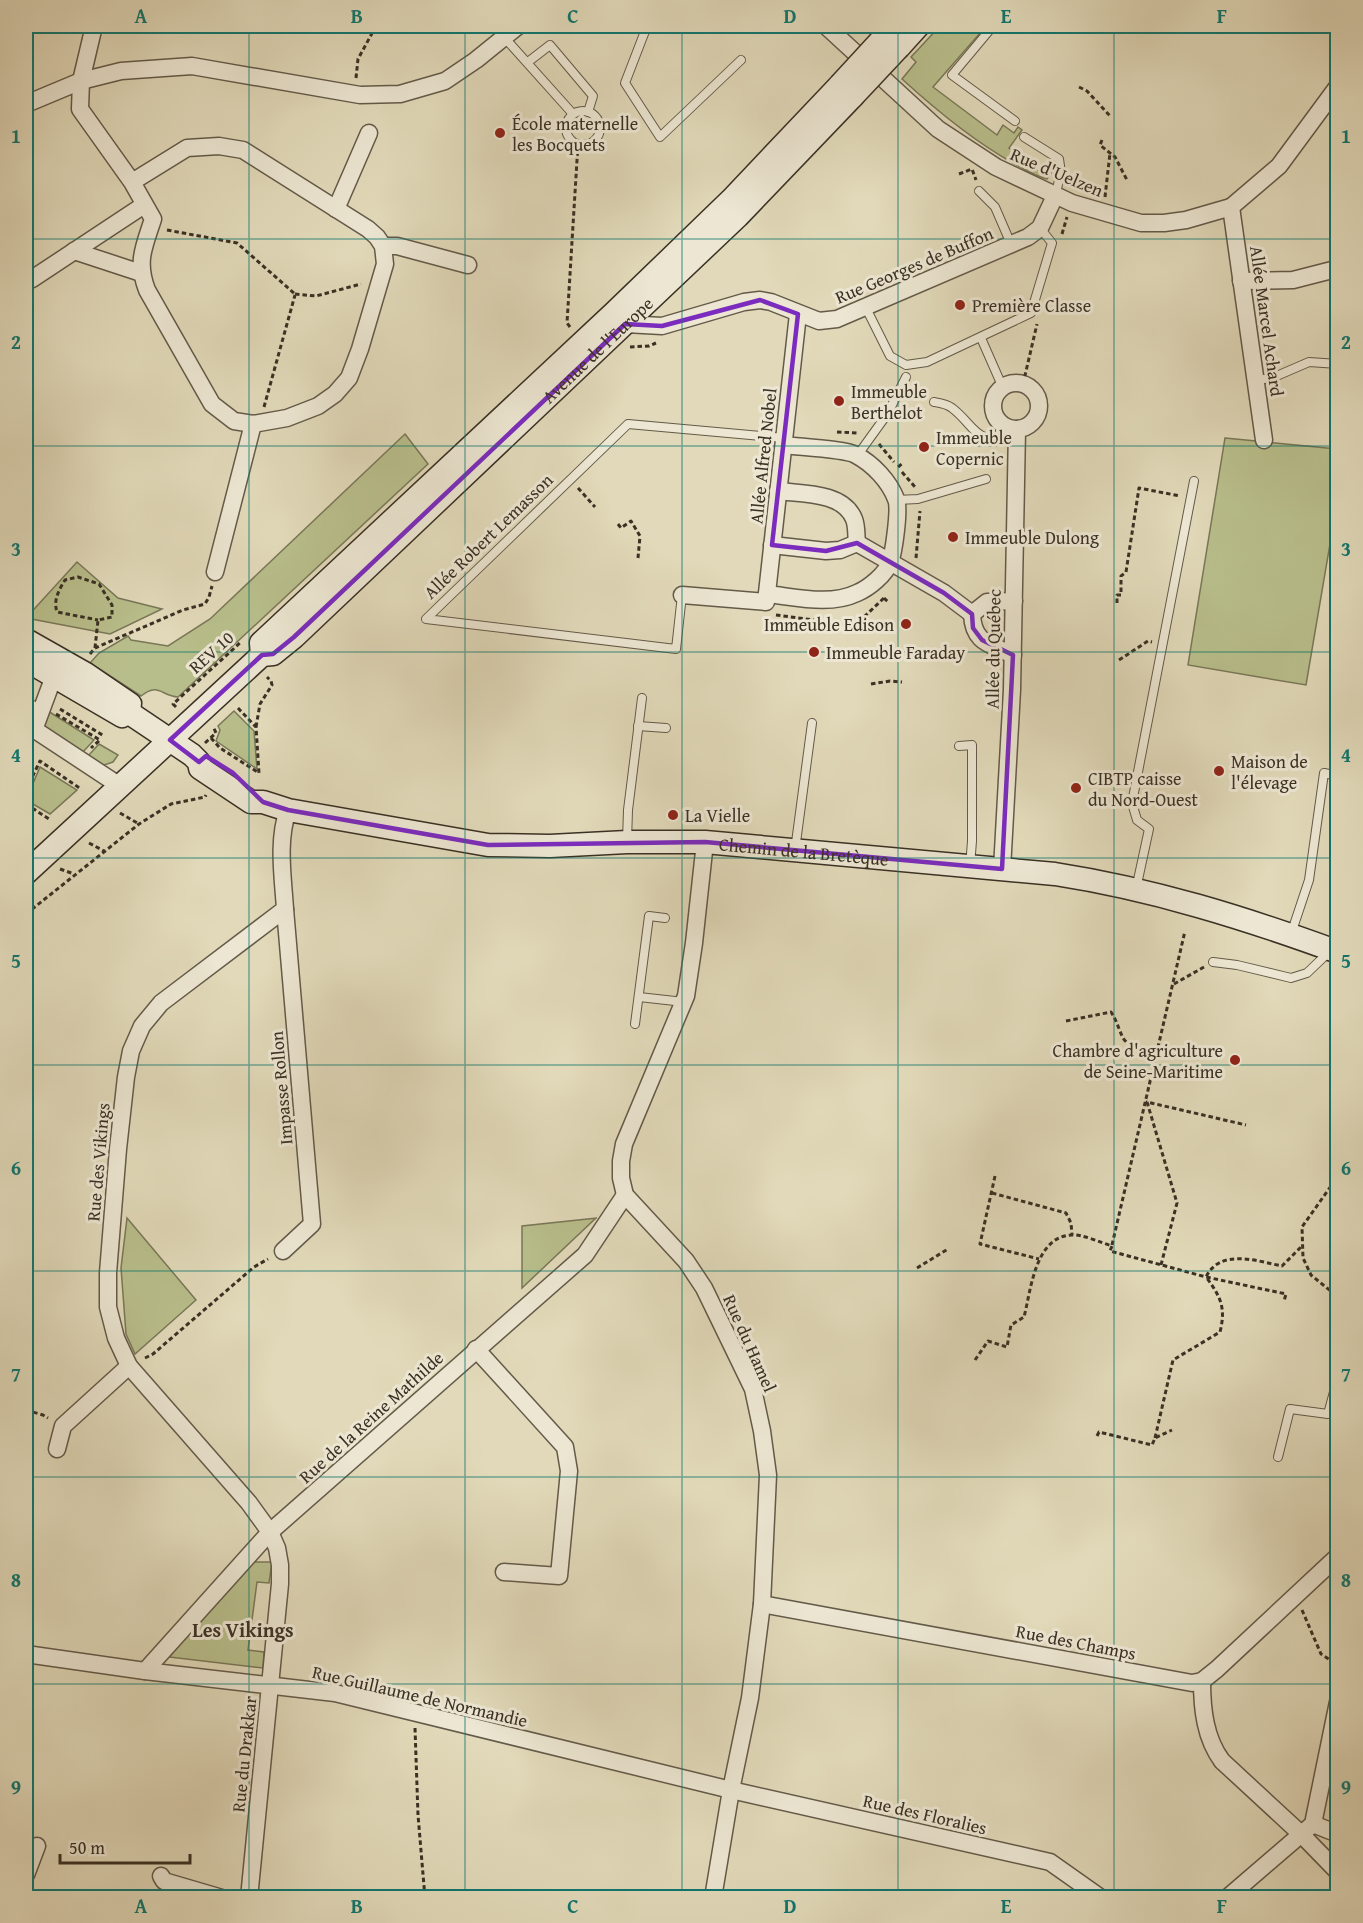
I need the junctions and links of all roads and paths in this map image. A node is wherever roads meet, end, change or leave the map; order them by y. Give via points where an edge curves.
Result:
1 (94, 26) edge
2 (376, 26) edge
3 (518, 26) edge
4 (647, 26) edge
5 (826, 26) edge
6 (918, 26) edge
7 (996, 28) edge
8 (893, 36) edge
9 (504, 37) junction
10 (741, 60) dead end
11 (528, 62) junction
12 (81, 81) junction
13 (1338, 86) edge
14 (1079, 87) dead end
15 (847, 90) junction
16 (360, 95) junction
17 (26, 104) edge
18 (588, 112) junction
19 (573, 114) junction
20 (1110, 116) dead end
21 (1015, 121) dead end
22 (369, 132) dead end
23 (1024, 137) dead end
24 (1102, 140) dead end
25 (578, 144) junction
26 (1110, 153) junction
27 (959, 174) dead end
28 (1127, 180) dead end
29 (132, 182) junction
30 (980, 191) joint
31 (1055, 196) junction
32 (1104, 202) dead end
33 (144, 205) junction
34 (1231, 207) junction
35 (336, 209) junction
36 (150, 227) junction
37 (1040, 228) junction
38 (1011, 244) junction
39 (383, 246) junction
40 (74, 251) junction
41 (468, 265) dead end
42 (1332, 270) dead end
43 (141, 273) junction
44 (26, 278) edge
45 (1241, 281) junction
46 (378, 286) junction
47 (295, 294) junction
48 (865, 306) junction
49 (798, 314) junction
50 (625, 324) junction
51 (574, 333) dead end
52 (981, 338) junction
53 (1338, 364) edge
54 (906, 377) dead end
55 (1256, 380) junction
56 (1003, 388) junction
57 (934, 402) dead end
58 (256, 424) junction
59 (1013, 428) junction
60 (1264, 440) dead end
61 (784, 441) junction
62 (857, 456) junction
63 (903, 463) dead end
64 (898, 467) dead end
65 (571, 479) junction
66 (986, 479) dead end
67 (1194, 481) dead end
68 (778, 491) junction
69 (1190, 498) junction
70 (897, 500) junction
71 (595, 507) dead end
72 (618, 524) dead end
73 (918, 536) dead end
74 (926, 537) dead end
75 (856, 543) junction
76 (772, 545) junction
77 (638, 558) dead end
78 (890, 562) junction
79 (215, 572) joint
80 (682, 595) joint
81 (766, 598) junction
82 (884, 598) dead end
83 (1014, 601) junction
84 (889, 603) dead end
85 (1117, 603) dead end
86 (972, 614) junction
87 (814, 620) dead end
88 (98, 621) junction
89 (815, 626) dead end
90 (26, 640) edge
91 (241, 642) dead end
92 (1163, 643) junction
93 (95, 648) junction
94 (1013, 655) junction
95 (90, 656) dead end
96 (26, 660) edge
97 (1119, 660) dead end
98 (265, 666) junction
99 (54, 676) junction
100 (902, 682) dead end
101 (872, 684) dead end
102 (642, 698) dead end
103 (26, 701) edge
104 (173, 704) dead end
105 (236, 706) dead end
106 (49, 709) junction
107 (128, 712) junction
108 (812, 723) dead end
109 (638, 726) junction
110 (30, 727) edge
111 (256, 727) junction
112 (666, 728) dead end
113 (104, 736) dead end
114 (211, 738) dead end
115 (170, 740) junction
116 (100, 741) dead end
117 (959, 746) dead end
118 (1338, 776) edge
119 (120, 786) junction
120 (81, 789) dead end
121 (26, 790) edge
122 (208, 792) dead end
123 (26, 804) edge
124 (288, 810) junction
125 (120, 813) dead end
126 (49, 819) dead end
127 (139, 825) junction
128 (87, 842) dead end
129 (627, 842) junction
130 (705, 842) junction
131 (795, 850) junction
132 (104, 851) junction
133 (970, 866) junction
134 (58, 868) dead end
135 (1002, 869) junction
136 (26, 873) edge
137 (75, 874) junction
138 (1136, 889) junction
139 (285, 909) junction
140 (26, 914) edge
141 (665, 918) dead end
142 (1185, 931) dead end
143 (1291, 935) junction
144 (1334, 951) edge
145 (1213, 962) joint
146 (1174, 984) junction
147 (639, 997) junction
148 (684, 1002) junction
149 (1066, 1021) dead end
150 (635, 1024) dead end
151 (1158, 1054) junction
152 (1176, 1058) dead end
153 (1146, 1102) junction
154 (1246, 1125) dead end
155 (995, 1176) dead end
156 (1331, 1186) dead end
157 (992, 1193) junction
158 (625, 1195) junction
159 (1072, 1234) junction
160 (1112, 1246) junction
161 (1302, 1246) junction
162 (948, 1249) dead end
163 (283, 1251) joint
164 (1038, 1259) junction
165 (1161, 1265) junction
166 (917, 1268) dead end
167 (1206, 1277) junction
168 (1338, 1297) edge
169 (1284, 1301) dead end
170 (476, 1349) junction
171 (975, 1360) dead end
172 (129, 1366) junction
173 (1338, 1377) edge
174 (26, 1410) edge
175 (63, 1426) junction
176 (1172, 1430) dead end
177 (1097, 1436) dead end
178 (1155, 1438) junction
179 (57, 1449) dead end
180 (1278, 1457) dead end
181 (270, 1533) junction
182 (1338, 1556) edge
183 (504, 1572) dead end
184 (762, 1604) junction
185 (1311, 1633) dead end
186 (26, 1654) edge
187 (1338, 1665) edge
188 (145, 1671) junction
189 (1202, 1681) junction
190 (270, 1685) junction
191 (1338, 1702) edge
192 (414, 1712) junction
193 (731, 1790) junction
194 (1307, 1829) junction
195 (1338, 1834) edge
196 (37, 1846) dead end
197 (1338, 1872) edge
198 (26, 1875) edge
199 (161, 1876) dead end
200 (222, 1898) edge
201 (249, 1898) edge
202 (425, 1898) edge
203 (713, 1898) edge
204 (1101, 1898) edge
205 (1227, 1898) edge

1 - 12 street
2 - 16 path via 358,59 356,80
3 - 9 street
4 - 10 lane via 625,83 660,137
5 - 31 street, Rue d'Uelzen via 938,129 996,167
6 - 8 main road, Avenue de l'Europe
7 - 21 lane via 951,75
8 - 15 main road, Avenue de l'Europe, bridge
9 - 11 lane
9 - 16 street via 445,81 400,94
11 - 18 lane via 550,45 593,96
11 - 19 lane
12 - 16 street via 121,71 192,66
12 - 17 street
12 - 29 street via 80,109
13 - 34 street, Rue d'Uelzen via 1279,166
14 - 20 path
15 - 50 main road, Avenue de l'Europe via 738,216
15 - 98 main road, Avenue de l'Europe via 261,643
18 - 19 lane
18 - 25 lane via 598,120 599,133 591,143
19 - 25 lane via 566,129
22 - 35 street
23 - 31 lane via 1059,159 1061,173
24 - 26 path via 1100,145
25 - 51 path via 567,323
26 - 28 path
26 - 32 path
27 - 30 path via 972,169
29 - 33 street
29 - 35 street via 187,148 219,146 243,150
30 - 38 lane via 995,207
31 - 34 street, Rue d'Uelzen via 1141,222 1186,220
31 - 37 street
33 - 36 street via 153,219
33 - 40 street
34 - 45 street, Allée Marcel Achard
35 - 39 street via 368,229
36 - 43 street
36 - 47 path via 237,243
37 - 38 street, Rue Georges de Buffon
37 - 52 lane via 1052,243 1031,313
38 - 48 street, Rue Georges de Buffon
39 - 41 street via 397,246
39 - 46 street via 385,264
40 - 43 street
40 - 44 street via 32,279
42 - 45 street via 1293,280
43 - 58 street via 213,404 234,421
45 - 55 street, Allée Marcel Achard
46 - 47 path via 367,283 316,296
46 - 58 street via 349,378 318,406
47 - 58 path
48 - 49 street, Rue Georges de Buffon via 837,319 819,321
48 - 52 lane via 890,356 906,365 927,362
49 - 50 street, Rue Georges de Buffon via 760,300 662,326
49 - 61 street, Allée Alfred Nobel
50 - 98 main road, Avenue de l'Europe via 273,654
52 - 56 lane
53 - 55 lane via 1309,362 1272,378
54 - 62 lane via 888,413
55 - 60 street, Allée Marcel Achard
56 - 59 street via 996,395 994,408 998,421
56 - 59 street via 1023,384 1038,400 1034,421
57 - 59 lane via 950,406 980,437 991,439
58 - 79 street
59 - 83 street, Allée du Québec
61 - 62 street
61 - 65 lane, Allée Robert Lemasson via 627,424
61 - 68 street, Allée Alfred Nobel
62 - 70 street via 873,467
63 - 64 path
65 - 71 path
65 - 80 lane, Allée Robert Lemasson via 426,619 676,649
66 - 70 lane via 918,499
67 - 69 lane
68 - 75 street via 829,498 847,507 855,521
68 - 76 street, Allée Alfred Nobel
69 - 85 path via 1139,488 1126,572 1121,576
69 - 92 lane
70 - 78 street via 899,511
72 - 77 path via 621,528 631,521 639,532
73 - 74 path
75 - 76 street via 826,551
75 - 78 street
76 - 81 street, Allée Alfred Nobel
78 - 81 street via 859,593 835,601
78 - 86 street
79 - 93 path via 205,604
80 - 81 street
82 - 84 path
83 - 86 street via 987,602
83 - 94 street, Allée du Québec
86 - 94 street via 973,628 982,640
87 - 89 path
88 - 88 path via 112,617 112,606 99,584 78,577 65,579 54,605 57,612
88 - 93 path
90 - 107 main road via 130,704
91 - 104 path, REV 10
92 - 97 path via 1148,641
92 - 138 lane via 1132,803 1137,820 1149,829
93 - 95 path
94 - 135 street, Allée du Québec
96 - 99 main road
98 - 111 path via 272,684 260,704
98 - 115 main road, Avenue de l'Europe
99 - 106 street
99 - 107 main road via 122,716
100 - 101 path
102 - 109 lane
103 - 106 lane
105 - 111 path
106 - 110 street
106 - 113 path
106 - 116 path
107 - 115 main road, Chemin de la Bretèque
108 - 131 lane
109 - 112 lane
109 - 129 lane
110 - 119 street
111 - 114 path via 259,773
115 - 119 main road, Avenue de l'Europe
115 - 124 main road, Chemin de la Bretèque via 199,762 200,768 242,797
117 - 133 lane via 972,745
118 - 143 lane via 1324,773 1309,880
119 - 136 main road, Avenue de l'Europe
120 - 121 path via 40,761
122 - 127 path via 205,798 171,804
123 - 126 path
124 - 129 main road, Chemin de la Bretèque via 488,844
124 - 139 street via 282,860
125 - 127 path
127 - 132 path
128 - 132 path
129 - 130 main road, Chemin de la Bretèque
130 - 131 main road, Chemin de la Bretèque
130 - 148 street
131 - 133 main road, Chemin de la Bretèque
132 - 137 path
133 - 135 main road, Chemin de la Bretèque
134 - 137 path
135 - 138 main road, Chemin de la Bretèque
137 - 140 path
138 - 143 main road, Chemin de la Bretèque
139 - 163 street, Impasse Rollon via 312,1224
139 - 172 street, Rue des Vikings via 161,1003 142,1026 131,1051 108,1273 108,1307
141 - 147 lane via 649,916
142 - 146 path
143 - 144 main road, Chemin de la Bretèque
144 - 145 lane via 1307,973 1291,978
145 - 146 path
146 - 151 path
147 - 148 lane
147 - 150 lane
148 - 158 street via 624,1144 621,1178
149 - 151 path via 1111,1012 1124,1039 1137,1049
151 - 152 path
151 - 153 path
153 - 154 path
153 - 160 path
153 - 165 path via 1177,1203
155 - 157 path
156 - 161 path via 1302,1227
157 - 159 path via 1066,1213
157 - 164 path via 980,1244
158 - 170 street, Rue de la Reine Mathilde via 585,1255
158 - 184 street, Rue du Hamel via 692,1270 753,1389 768,1475
159 - 160 path
159 - 164 path via 1058,1239
160 - 165 path via 1110,1251
161 - 167 path via 1282,1266 1250,1258 1220,1262
161 - 168 path via 1311,1275
162 - 166 path
163 - 172 path via 254,1267 153,1353
164 - 171 path via 1024,1317 1011,1325 1007,1347 988,1341
165 - 167 path
167 - 169 path via 1286,1294
167 - 178 path via 1222,1303 1220,1332 1173,1360
170 - 181 street, Rue de la Reine Mathilde
170 - 183 street via 565,1447 569,1471 559,1576
172 - 175 street
172 - 181 street, Rue des Vikings via 249,1503
173 - 180 lane via 1328,1414 1290,1409
174 - 175 path
175 - 179 street
176 - 178 path
177 - 178 path via 1099,1432 1152,1445
181 - 188 street, Rue de la Reine Mathilde
181 - 190 street, Rue du Drakkar via 280,1565
182 - 189 street
184 - 189 street, Rue des Champs via 1172,1681
184 - 193 street, Rue du Hamel via 750,1698
185 - 187 path via 1321,1654
186 - 188 street, Rue Guillaume de Normandie
188 - 190 street, Rue Guillaume de Normandie
189 - 194 street via 1207,1732 1213,1749 1222,1761
190 - 192 street, Rue Guillaume de Normandie via 335,1693
190 - 201 street, Rue du Drakkar
191 - 194 street
192 - 193 street, Rue Guillaume de Normandie
192 - 202 path
193 - 203 street, Rue du Hamel
193 - 204 street, Rue des Floralies via 1050,1862
194 - 195 street
194 - 197 street
194 - 205 street
196 - 198 street
199 - 200 street via 164,1881

